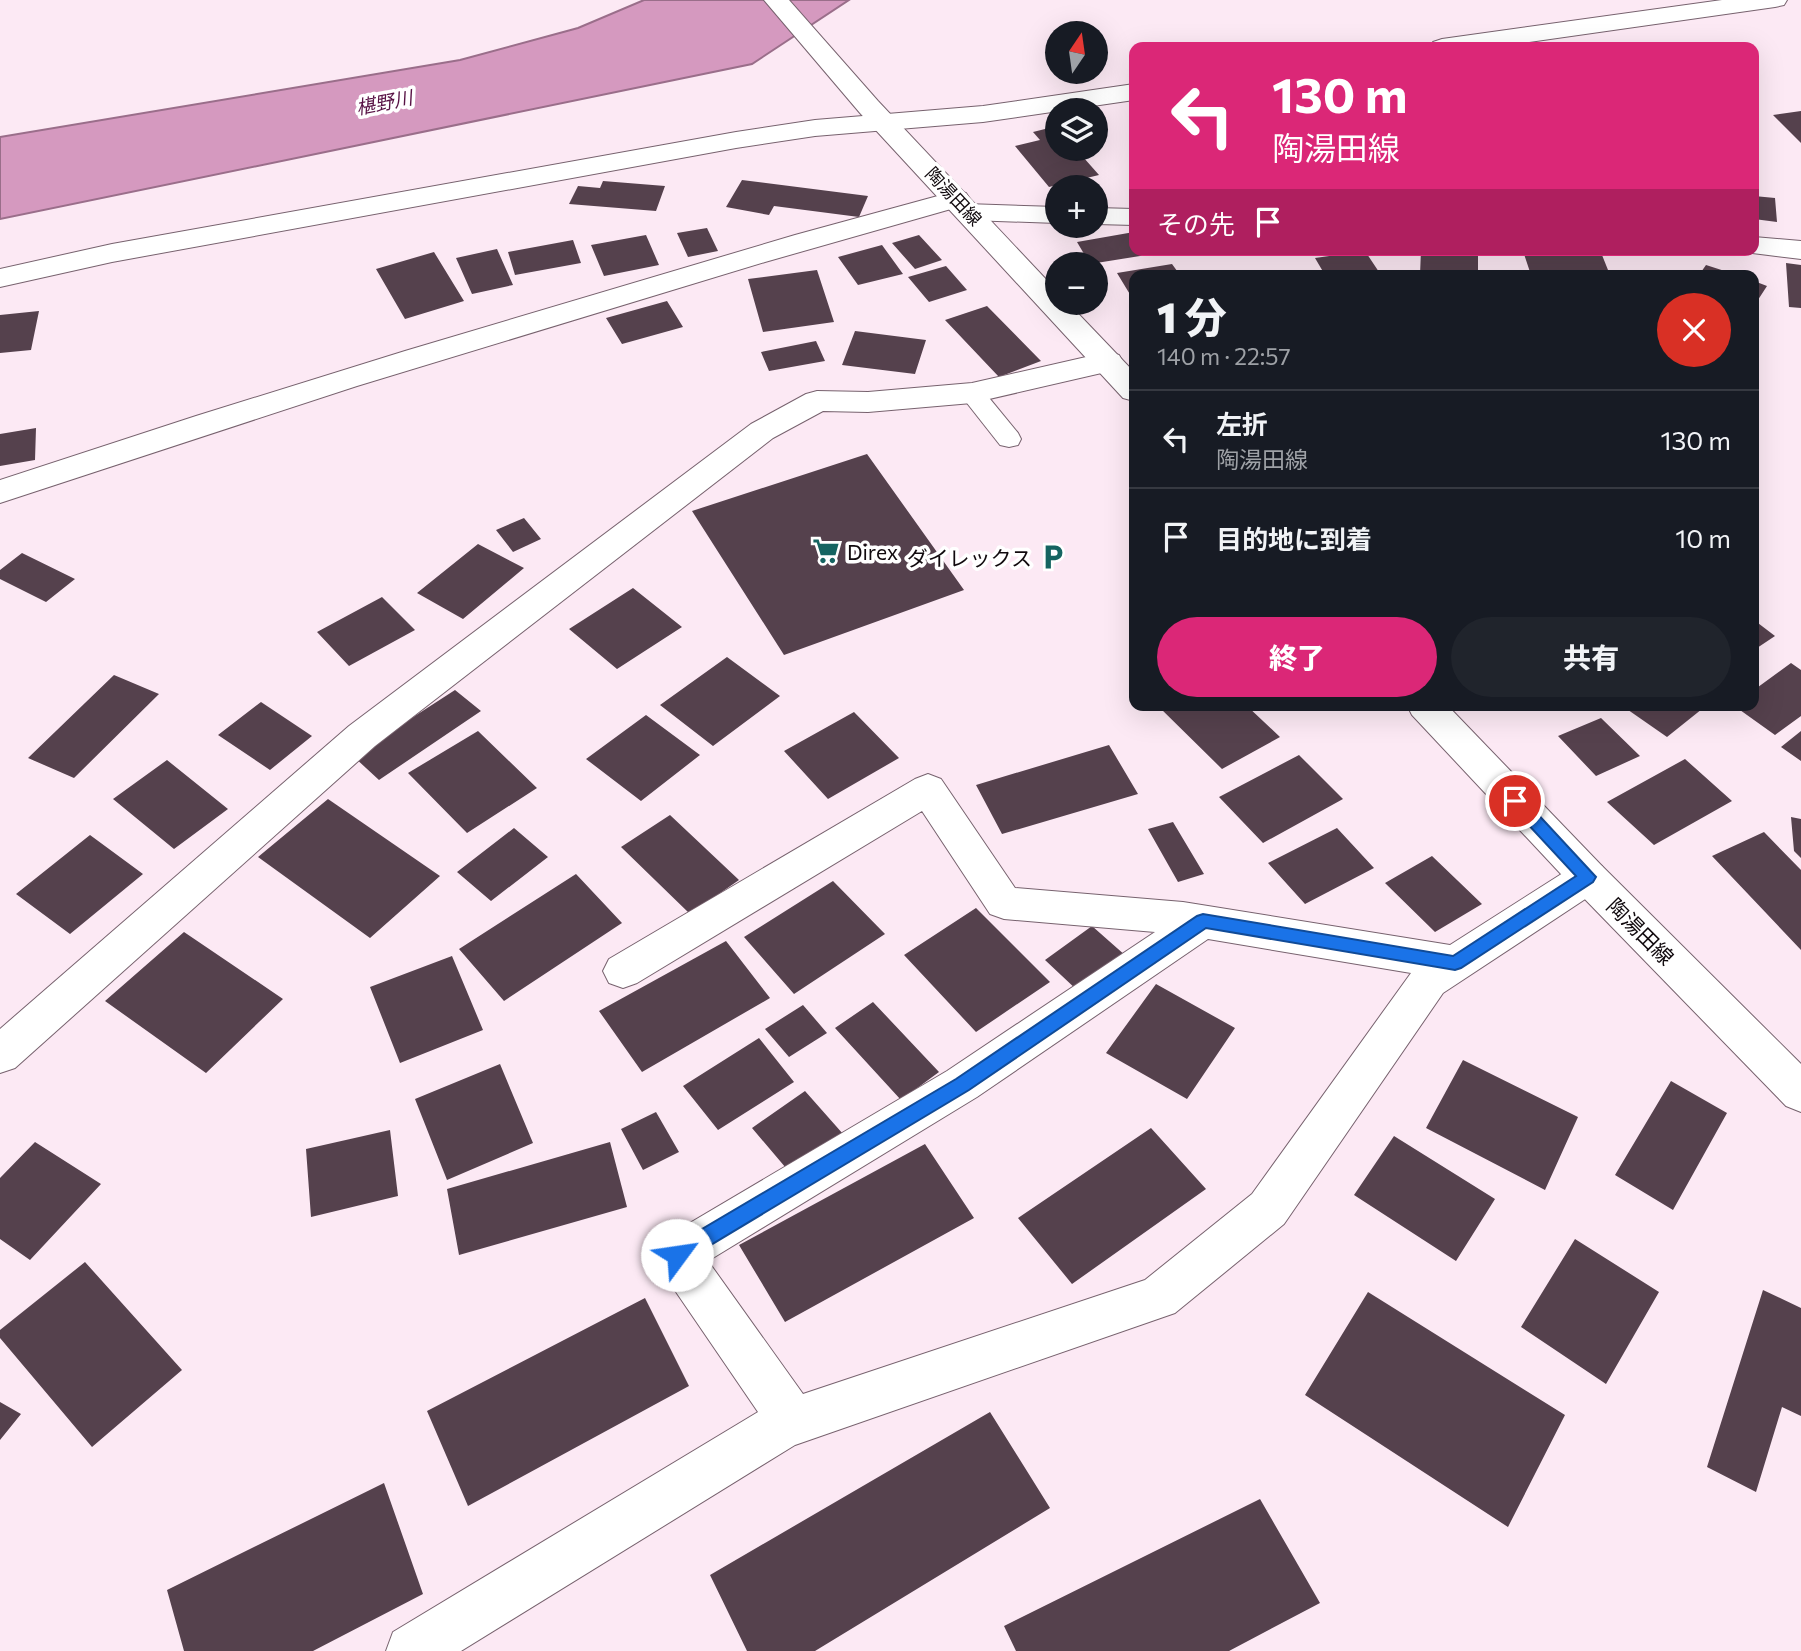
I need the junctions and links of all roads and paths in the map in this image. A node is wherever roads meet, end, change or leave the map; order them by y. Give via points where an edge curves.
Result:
1 (776, 0) edge
2 (1774, 0) edge
3 (1477, 42) edge
4 (1129, 93) edge
5 (876, 114) junction
6 (963, 205) junction
7 (1045, 214) edge
8 (1108, 216) edge
9 (1129, 217) edge
10 (1759, 246) edge
11 (1801, 250) edge
12 (0, 278) edge
13 (1108, 362) junction
14 (1129, 385) edge
15 (972, 393) junction
16 (1009, 439) dead end
17 (0, 492) edge
18 (1431, 711) edge
19 (1588, 877) junction
20 (1203, 921) junction
21 (1455, 963) junction
22 (624, 971) dead end
23 (0, 1055) edge
24 (1801, 1093) edge
25 (793, 1421) junction
26 (412, 1651) edge

1 - 5 street, 陶湯田線
2 - 3 street
4 - 5 street via 983,114
5 - 6 street, 陶湯田線
5 - 12 street via 112,253
6 - 7 street
6 - 13 street, 陶湯田線
6 - 17 street via 812,239 147,441
8 - 9 street
10 - 11 street
13 - 14 street, 陶湯田線
13 - 15 street
15 - 16 lane
15 - 23 street via 868,402 817,401 762,431 362,736
18 - 19 street, 陶湯田線
19 - 21 street
19 - 24 street, 陶湯田線
20 - 21 street
20 - 22 street via 1003,903 928,789
20 - 25 street via 962,1084 677,1255
21 - 25 street via 1429,981 1268,1209 1159,1297
25 - 26 street

